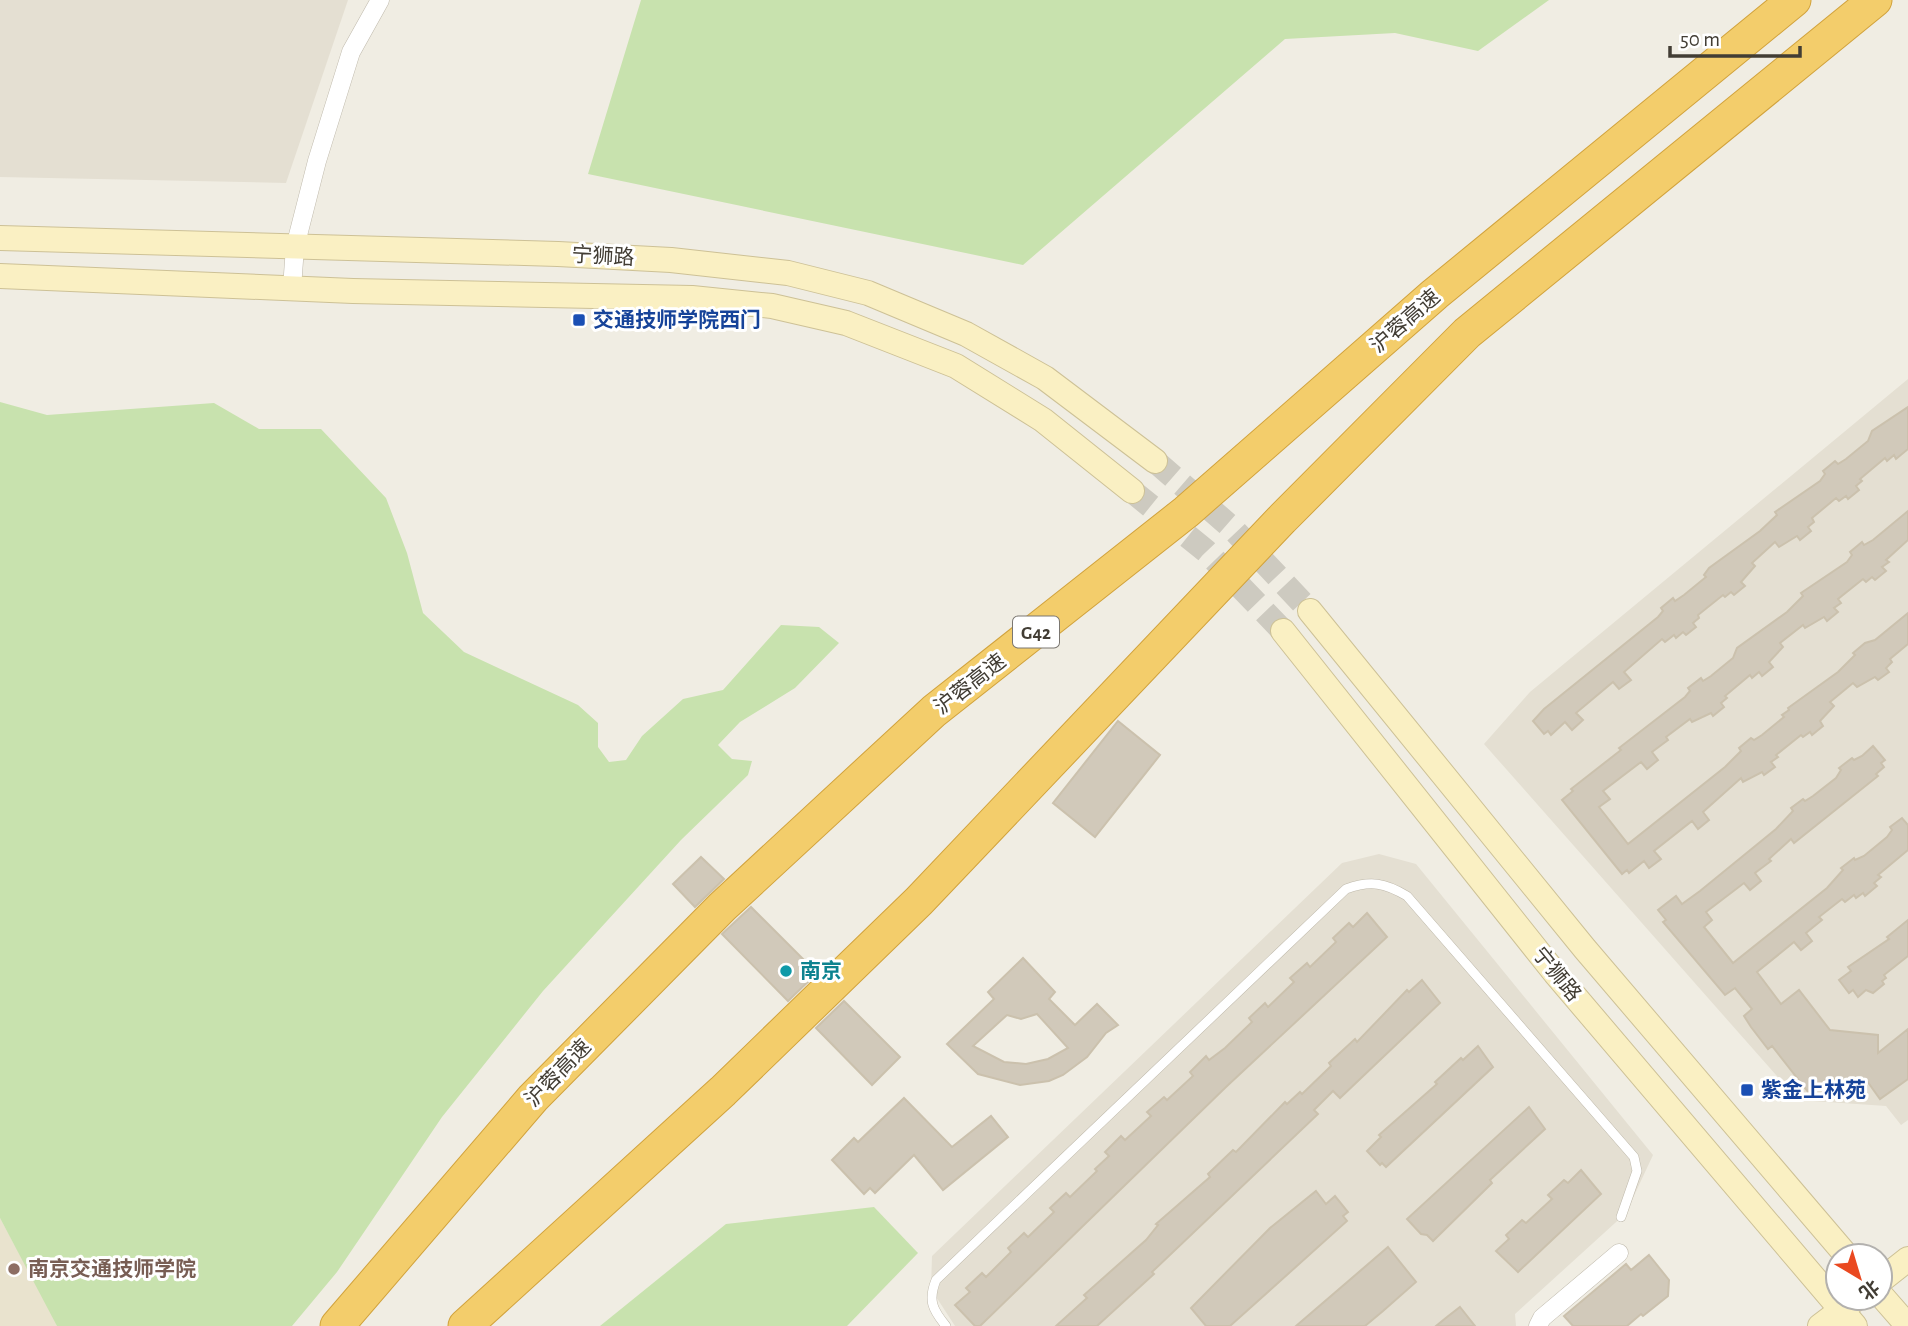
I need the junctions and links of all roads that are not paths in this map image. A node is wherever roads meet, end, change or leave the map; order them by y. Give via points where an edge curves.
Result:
1 (380, 0) edge
2 (1794, 0) edge
3 (1875, 0) edge
4 (0, 238) edge
5 (295, 247) junction
6 (0, 276) edge
7 (292, 288) junction
8 (1155, 461) tunnel mouth
9 (1132, 491) tunnel mouth
10 (1310, 611) tunnel mouth
11 (1283, 631) tunnel mouth
12 (1621, 1217) dead end
13 (1835, 1242) edge
14 (1619, 1253) dead end
15 (1908, 1258) edge
16 (1894, 1270) edge
17 (1824, 1280) edge
18 (1894, 1310) edge
19 (1849, 1312) edge
20 (337, 1326) edge
21 (464, 1326) edge
22 (946, 1326) edge
23 (1538, 1326) edge
24 (1820, 1326) edge
25 (1908, 1326) edge

1 - 5 street via 351,52
2 - 20 highway, 沪蓉高速 / G42 via 1435,294 1107,577 934,711 722,907 533,1098
3 - 21 highway via 1467,333 1282,519 919,901 723,1091
4 - 5 main road, 宁狮路
5 - 7 street
5 - 8 main road, 宁狮路 via 558,254 788,273 868,293 967,334 1045,379
6 - 7 main road, 宁狮路
7 - 9 main road, 宁狮路 via 692,298 772,306 846,323 956,366 1043,420
10 - 13 main road, 宁狮路 via 1585,949
11 - 17 main road, 宁狮路 via 1555,973
12 - 22 lane via 1637,1171 1633,1157 1407,896 1388,885 1367,881 1346,889 936,1280 930,1296 934,1311
14 - 23 street
15 - 16 main road
18 - 25 main road
19 - 24 main road

